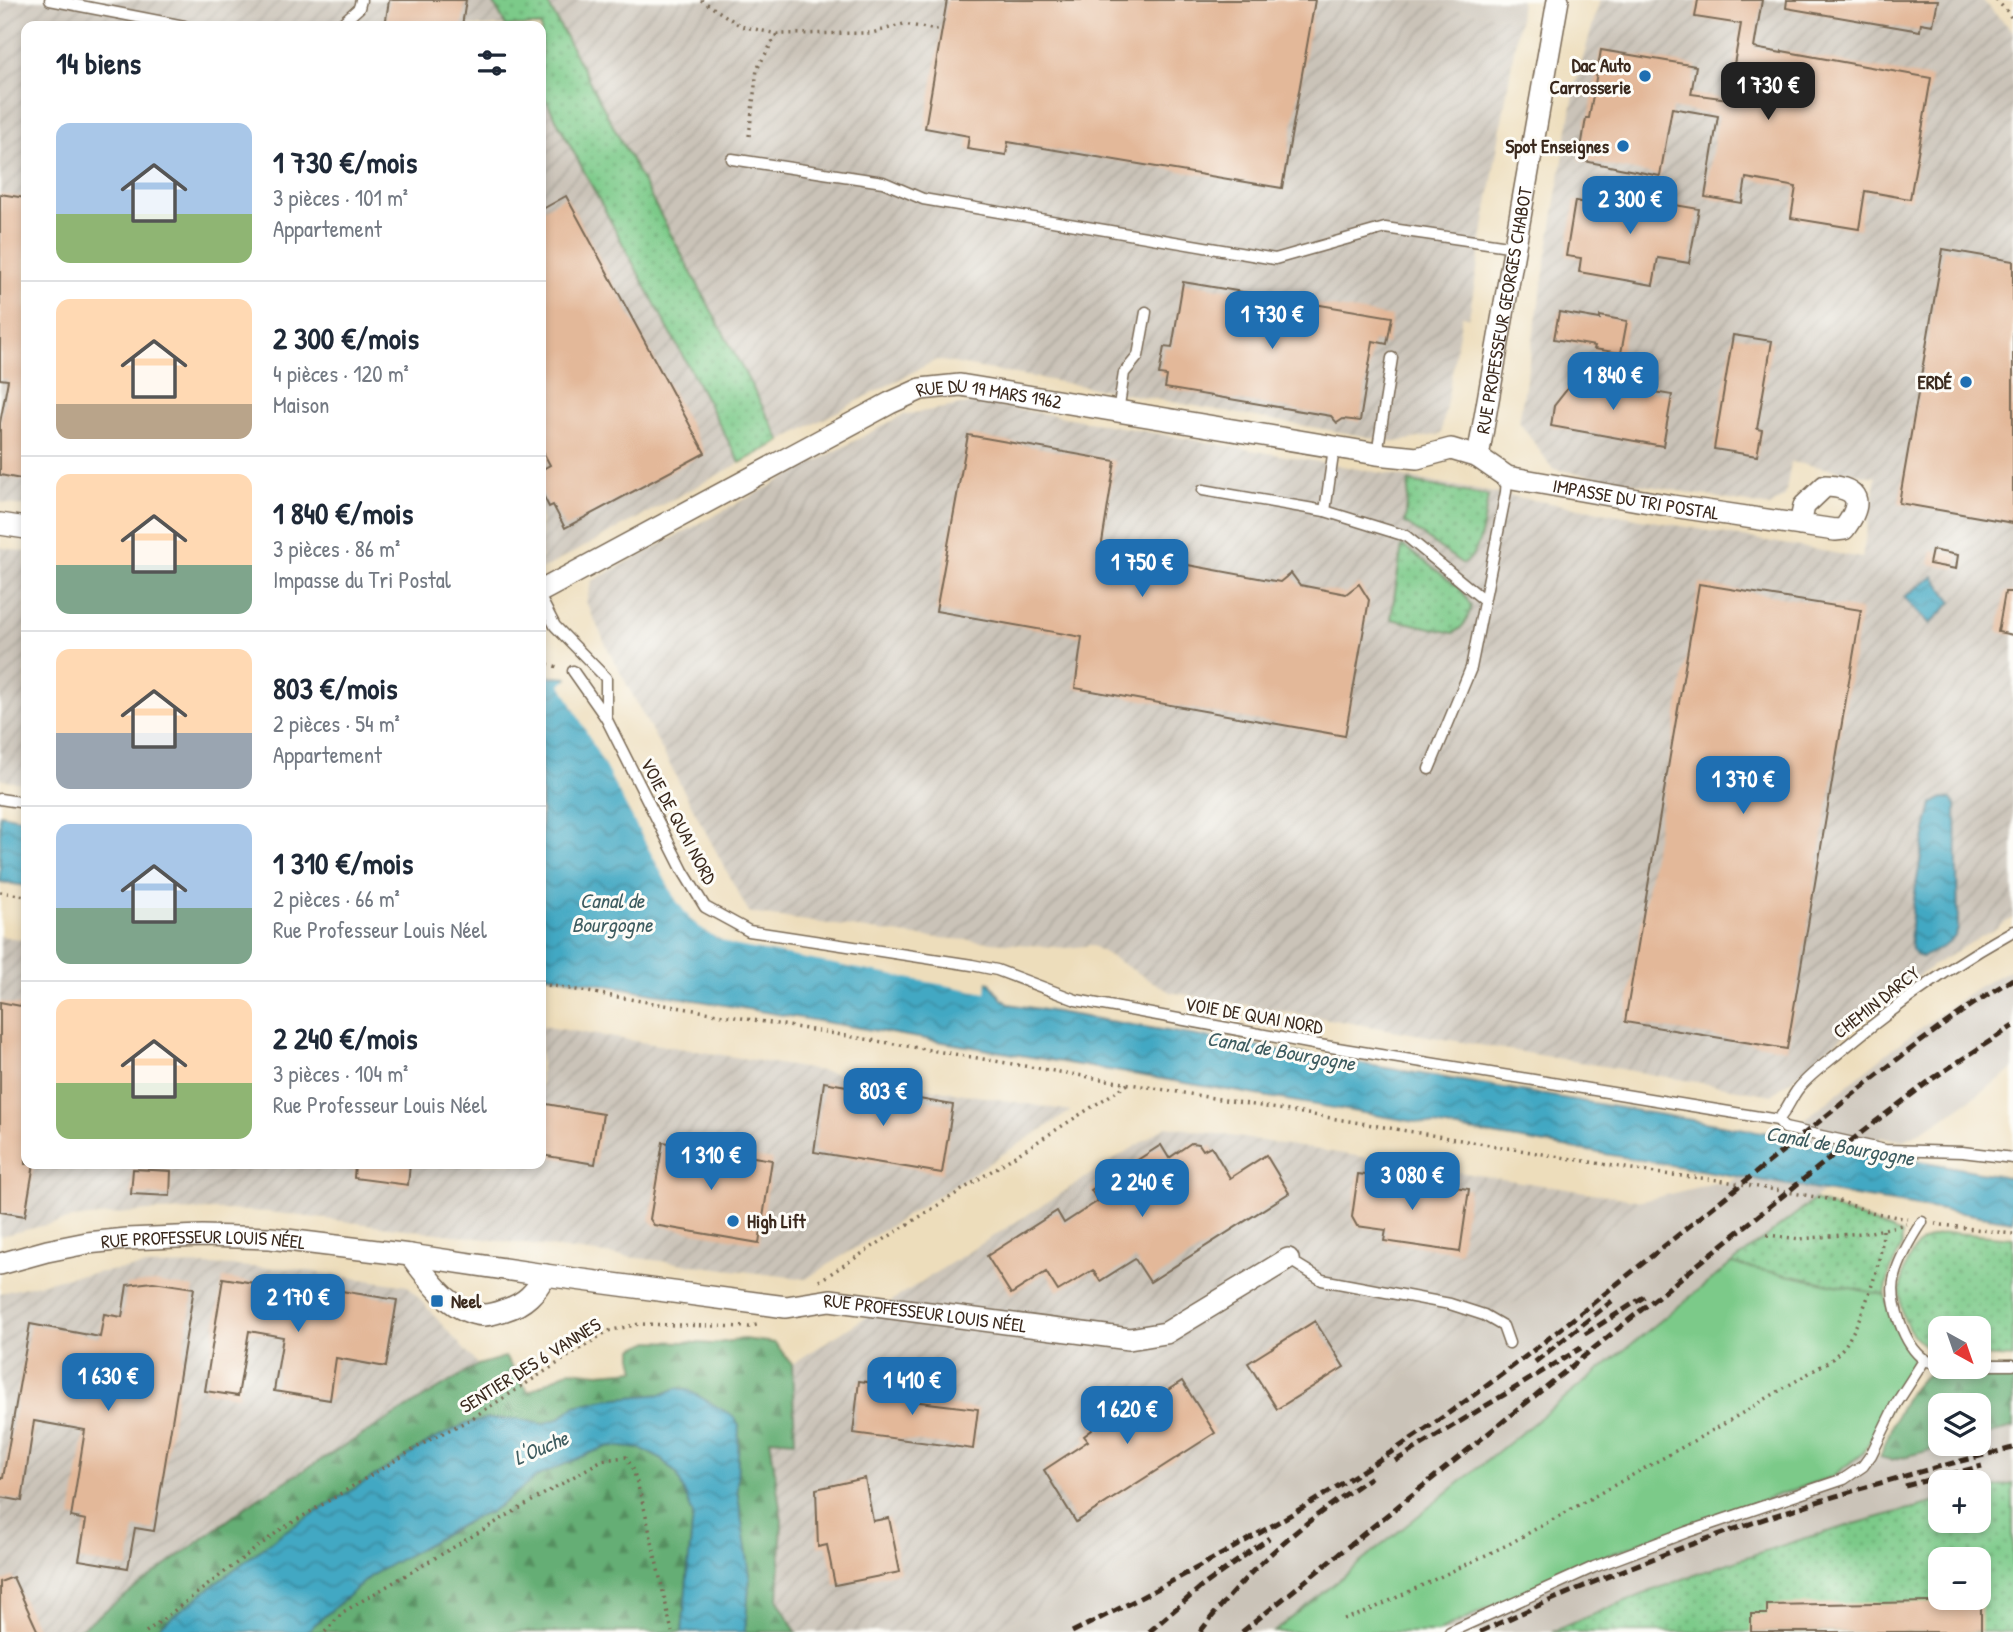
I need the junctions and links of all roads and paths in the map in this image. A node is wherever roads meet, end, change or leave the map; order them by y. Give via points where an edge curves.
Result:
1 (50, 0) edge
2 (361, 0) edge
3 (701, 0) edge
4 (1558, 0) edge
5 (1996, 0) edge
6 (158, 21) edge
7 (345, 21) edge
8 (2013, 22) edge
9 (942, 31) dead end
10 (776, 34) junction
11 (749, 136) dead end
12 (732, 159) dead end
13 (1515, 247) junction
14 (1146, 312) dead end
15 (1392, 358) dead end
16 (1118, 412) junction
17 (1334, 448) junction
18 (1377, 454) junction
19 (1478, 457) junction
20 (1507, 477) junction
21 (1203, 489) dead end
22 (1325, 511) junction
23 (0, 524) edge
24 (1800, 525) dead end
25 (21, 527) edge
26 (546, 588) edge
27 (1484, 600) junction
28 (546, 609) edge
29 (546, 663) edge
30 (573, 671) joint
31 (606, 718) junction
32 (1429, 769) dead end
33 (0, 799) edge
34 (21, 802) edge
35 (0, 891) edge
36 (21, 895) edge
37 (2013, 931) edge
38 (546, 985) edge
39 (1128, 1084) junction
40 (1778, 1120) junction
41 (2013, 1158) edge
42 (1922, 1222) junction
43 (1883, 1229) junction
44 (2013, 1234) edge
45 (1767, 1236) dead end
46 (410, 1255) junction
47 (1288, 1259) joint
48 (0, 1264) edge
49 (545, 1275) junction
50 (816, 1284) dead end
51 (786, 1307) junction
52 (1509, 1343) dead end
53 (1925, 1359) junction
54 (1928, 1360) edge
55 (1992, 1365) edge
56 (2013, 1365) edge
57 (1344, 1619) dead end
58 (146, 1632) edge
59 (325, 1632) edge
60 (672, 1632) edge
61 (1450, 1632) edge

1 - 6 lane
2 - 7 lane
3 - 10 path via 741,26
4 - 13 street, RUE PROFESSEUR GEORGES CHABOT
5 - 8 path
9 - 10 path via 904,24 872,33
10 - 11 path via 757,69
12 - 13 lane via 883,182 923,200 1275,259 1385,228
13 - 19 street, RUE PROFESSEUR GEORGES CHABOT
14 - 16 lane via 1138,356 1124,373
15 - 18 lane
16 - 17 street, RUE DU 19 MARS 1962
16 - 26 street, RUE DU 19 MARS 1962 via 960,386 921,389
17 - 18 street, RUE DU 19 MARS 1962
17 - 22 lane
18 - 19 street, RUE DU 19 MARS 1962 via 1417,458 1451,449
19 - 20 street, IMPASSE DU TRI POSTAL
20 - 24 street, IMPASSE DU TRI POSTAL
20 - 27 lane
21 - 22 lane
22 - 27 lane via 1406,536
23 - 25 street
27 - 32 lane via 1471,668
28 - 31 lane, VOIE DE QUAI NORD via 555,626 606,678
29 - 30 path
30 - 31 lane, VOIE DE QUAI NORD
31 - 40 lane, VOIE DE QUAI NORD via 705,906 749,931 984,967 1076,1000 1238,1030
33 - 34 lane
35 - 36 path
37 - 40 lane, CHEMIN DARCY via 1975,952 1865,1031 1797,1090
38 - 39 path
39 - 42 path via 1839,1201
39 - 50 path
40 - 41 lane, VOIE DE QUAI NORD via 1785,1128 1885,1150
42 - 43 path
42 - 44 path
42 - 53 lane via 1894,1278 1894,1301 1900,1325
43 - 45 path via 1800,1239
43 - 57 path via 1864,1305 1845,1345 1830,1360 1509,1544
46 - 48 street, RUE PROFESSEUR LOUIS NÉEL via 270,1238 202,1236 87,1243
46 - 49 street, RUE PROFESSEUR LOUIS NÉEL
46 - 49 street via 440,1292 464,1311 487,1315 536,1293
47 - 51 street, RUE PROFESSEUR LOUIS NÉEL via 1166,1333 1129,1339 830,1300
47 - 52 lane via 1322,1280 1414,1296 1484,1315 1503,1326
49 - 51 street, RUE PROFESSEUR LOUIS NÉEL
51 - 58 path, SENTIER DES 6 VANNES via 765,1323 749,1327 639,1324 608,1331 469,1420 280,1530
53 - 54 lane
53 - 61 lane via 1871,1455 1844,1479 1594,1567
55 - 56 lane
59 - 60 path via 343,1612 556,1485 601,1460 626,1457 645,1511

